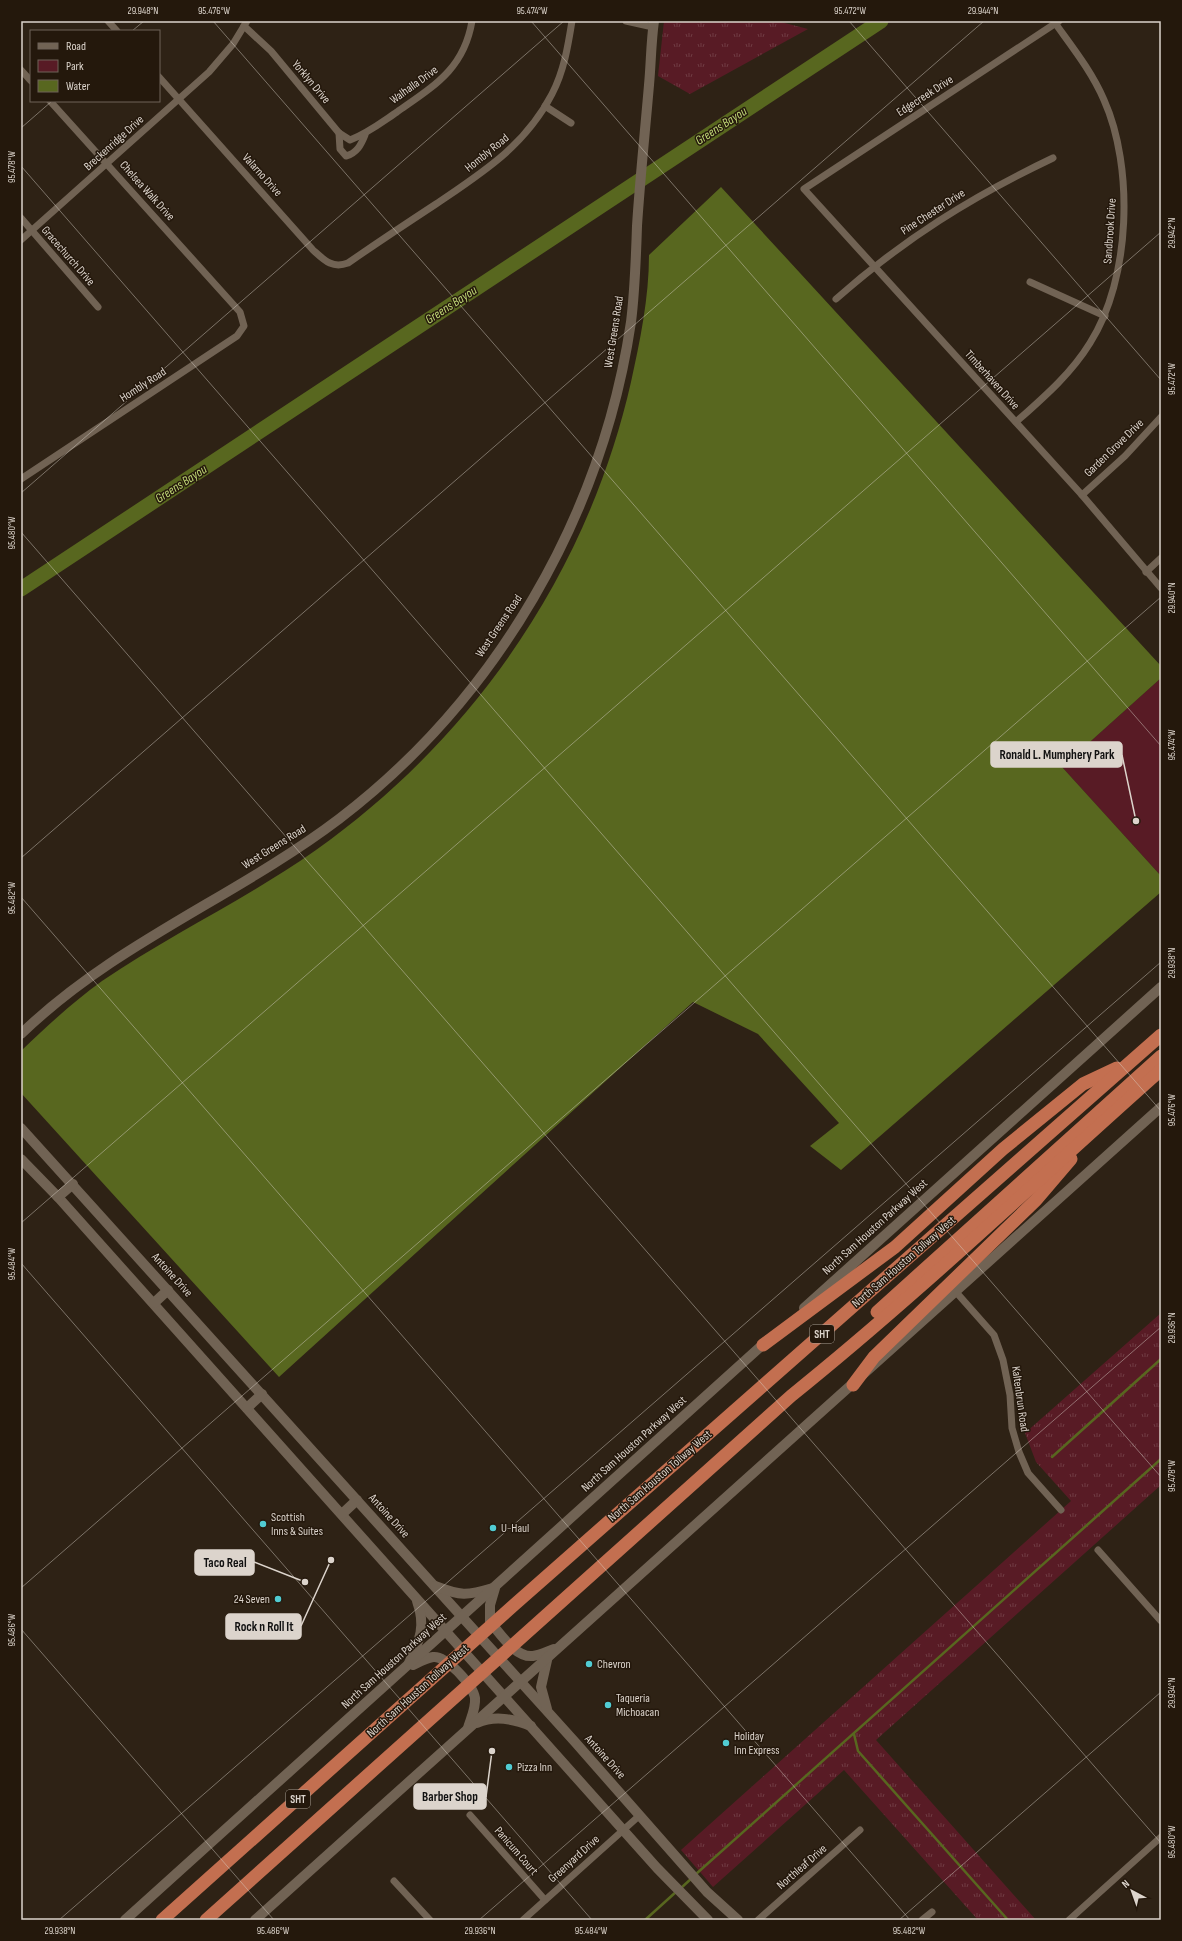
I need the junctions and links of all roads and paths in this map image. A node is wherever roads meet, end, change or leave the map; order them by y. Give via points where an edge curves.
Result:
1 (108, 21) edge
2 (472, 21) edge
3 (572, 21) edge
4 (626, 21) edge
5 (1057, 22) edge
6 (246, 24) edge
7 (654, 24) edge
8 (116, 30) edge
9 (21, 70) edge
10 (160, 78) edge
11 (30, 80) edge
12 (179, 99) junction
13 (51, 102) edge
14 (545, 106) junction
15 (571, 123) dead end
16 (339, 133) junction
17 (365, 135) junction
18 (1053, 158) dead end
19 (107, 164) junction
20 (804, 189) joint
21 (21, 218) edge
22 (32, 231) junction
23 (21, 240) edge
24 (357, 256) joint
25 (874, 266) junction
26 (1030, 282) dead end
27 (226, 296) joint
28 (836, 299) dead end
29 (98, 307) dead end
30 (1105, 316) junction
31 (1161, 417) edge
32 (1016, 422) junction
33 (21, 479) edge
34 (1082, 495) junction
35 (1161, 558) edge
36 (1146, 572) junction
37 (1161, 588) edge
38 (1161, 988) edge
39 (21, 1034) edge
40 (1161, 1035) edge
41 (1161, 1056) edge
42 (1130, 1063) junction
43 (1161, 1070) edge
44 (1161, 1107) edge
45 (1102, 1123) junction
46 (21, 1128) edge
47 (21, 1159) edge
48 (73, 1184) junction
49 (58, 1196) junction
50 (168, 1290) junction
51 (956, 1292) junction
52 (154, 1304) junction
53 (762, 1345) junction
54 (853, 1385) junction
55 (262, 1394) junction
56 (791, 1396) junction
57 (247, 1408) junction
58 (357, 1500) junction
59 (1061, 1510) dead end
60 (342, 1514) junction
61 (1098, 1550) dead end
62 (434, 1586) junction
63 (495, 1588) junction
64 (414, 1594) junction
65 (462, 1617) junction
66 (1161, 1621) edge
67 (447, 1631) junction
68 (557, 1649) junction
69 (549, 1656) junction
70 (407, 1667) junction
71 (520, 1682) junction
72 (504, 1696) junction
73 (549, 1714) junction
74 (531, 1726) junction
75 (468, 1728) junction
76 (470, 1815) dead end
77 (640, 1815) junction
78 (624, 1830) junction
79 (860, 1830) dead end
80 (1161, 1837) edge
81 (394, 1881) dead end
82 (545, 1900) junction
83 (932, 1912) dead end
84 (125, 1920) edge
85 (162, 1920) edge
86 (206, 1920) edge
87 (255, 1920) edge
88 (430, 1920) edge
89 (523, 1920) edge
90 (708, 1920) edge
91 (738, 1920) edge
92 (758, 1920) edge
93 (922, 1920) edge
94 (1069, 1920) edge

1 - 8 street
2 - 17 street, Walhalla Drive via 463,51 449,74
3 - 14 street, Hombly Road via 562,69
4 - 7 street
5 - 20 street, Edgecreek Drive
5 - 30 street, Sandbrook Drive via 1095,81 1110,113 1118,141 1123,175 1122,233 1116,279
6 - 12 street, Breckenridge Drive via 226,53
6 - 16 street, Yorklyn Drive
7 - 39 main road, West Greens Road via 637,226 637,267 631,322 620,380 604,439 583,498 546,576 513,631 449,716 373,791 272,864 93,974
9 - 11 street
10 - 12 street, Valarno Drive
12 - 19 street, Breckenridge Drive
12 - 24 street, Valarno Drive via 326,263 340,266
13 - 19 street, Chelsea Walk Drive
14 - 15 street
14 - 24 street, Hombly Road via 525,134 503,157
16 - 17 street via 350,140
16 - 17 street via 340,149 346,156 359,148
18 - 25 street, Pine Chester Drive via 977,196
19 - 22 street, Breckenridge Drive
19 - 27 street, Chelsea Walk Drive
20 - 25 street, Timberhaven Drive
21 - 22 street, Gracechurch Drive
22 - 23 street, Breckenridge Drive
22 - 29 street, Gracechurch Drive
25 - 28 street, Pine Chester Drive
25 - 32 street, Timberhaven Drive
26 - 30 street
27 - 33 street, Hombly Road via 240,312 244,326 237,336
30 - 32 street, Sandbrook Drive via 1090,343 1063,379
31 - 34 street, Garden Grove Drive via 1125,456
32 - 34 street, Timberhaven Drive
34 - 36 street, Timberhaven Drive
35 - 36 street
36 - 37 street, Timberhaven Drive
38 - 53 main road, North Sam Houston Parkway West
40 - 42 highway, North Sam Houston Tollway West / SHT
41 - 56 highway, North Sam Houston Tollway West / SHT via 940,1253 823,1362
42 - 53 highway via 1083,1084 1003,1149 895,1247
42 - 85 highway, North Sam Houston Tollway West / SHT via 514,1605
43 - 45 highway, North Sam Houston Tollway West / SHT
44 - 51 main road
45 - 54 highway via 1036,1200 874,1357
45 - 56 highway, North Sam Houston Tollway West / SHT
46 - 48 main road, Antoine Drive
47 - 49 main road
48 - 49 main road
48 - 50 main road, Antoine Drive
49 - 52 main road
50 - 52 main road
50 - 55 main road, Antoine Drive
51 - 54 main road
51 - 59 street, Kaltenbrun Road via 994,1335 1003,1360 1010,1395 1012,1428 1019,1452 1028,1473
52 - 57 main road
53 - 63 main road, North Sam Houston Parkway West
54 - 68 main road
55 - 57 main road
55 - 58 main road, Antoine Drive
56 - 86 highway, North Sam Houston Tollway West / SHT
57 - 60 main road
58 - 60 main road
58 - 62 main road, Antoine Drive
60 - 64 main road
61 - 66 street
62 - 63 main road via 458,1594 471,1595
62 - 65 main road, Antoine Drive
63 - 65 main road, North Sam Houston Parkway West
63 - 68 main road via 490,1605 490,1622 516,1651 534,1656
64 - 67 main road
64 - 70 main road via 422,1617 422,1628 419,1642
65 - 67 main road, North Sam Houston Parkway West
65 - 71 main road, Antoine Drive
67 - 70 main road, North Sam Houston Parkway West
67 - 72 main road
68 - 69 main road
69 - 71 main road
69 - 73 main road via 541,1687
70 - 75 main road via 434,1657 453,1666 475,1697
70 - 84 main road, North Sam Houston Parkway West
71 - 72 main road
71 - 73 main road, Antoine Drive
72 - 74 main road
72 - 75 main road
73 - 77 main road, Antoine Drive
74 - 75 main road via 498,1718 487,1719
74 - 78 main road
75 - 87 main road
76 - 82 street, Panicum Court
77 - 78 street, Greenyard Drive
77 - 91 main road, Antoine Drive via 707,1892
78 - 82 street, Greenyard Drive
78 - 90 main road
79 - 92 street, Northleaf Drive
80 - 94 street
81 - 88 street
82 - 89 street, Greenyard Drive
83 - 93 street

